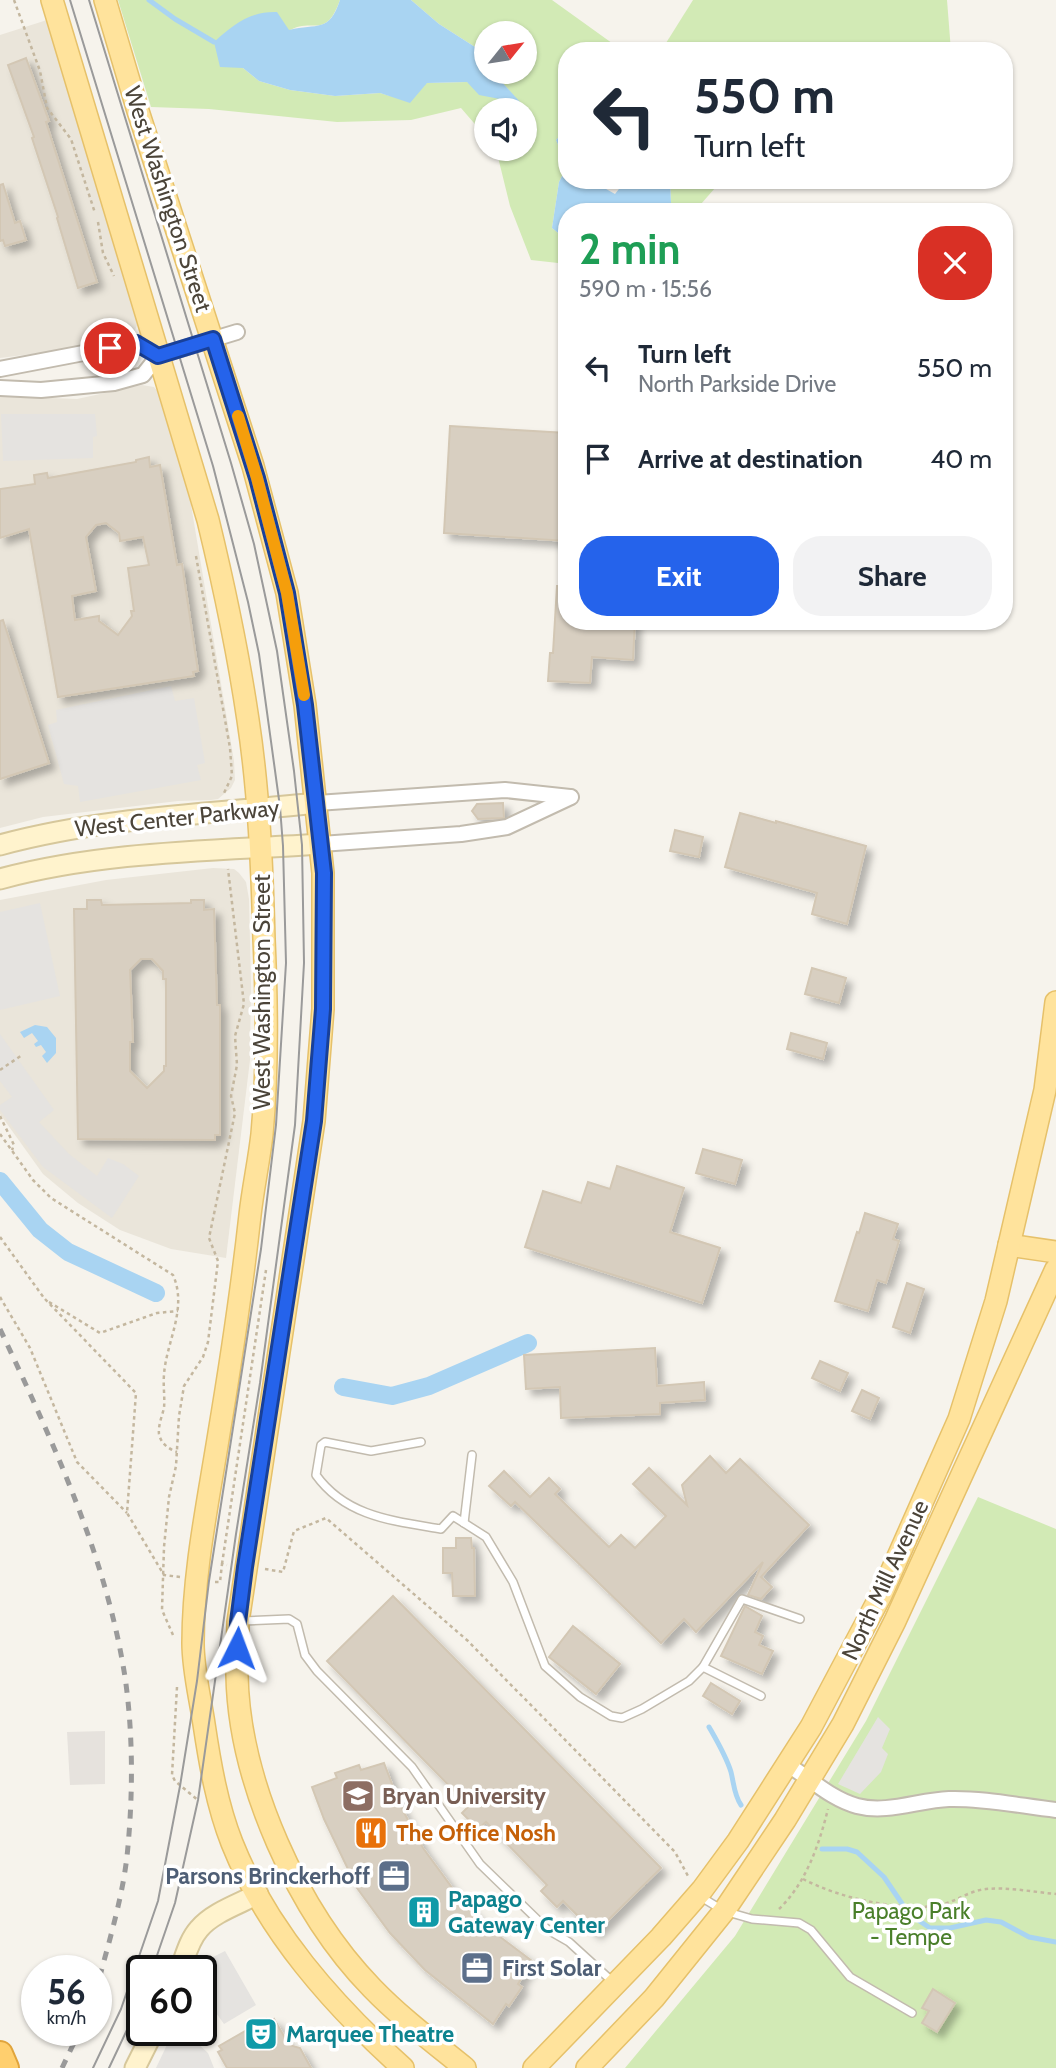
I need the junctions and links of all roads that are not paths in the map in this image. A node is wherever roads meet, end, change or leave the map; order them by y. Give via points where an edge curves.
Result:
1 (52, 0) edge
2 (105, 0) edge
3 (237, 332) dead end
4 (213, 339) junction
5 (158, 356) junction
6 (0, 369) edge
7 (0, 388) edge
8 (317, 803) junction
9 (257, 809) junction
10 (321, 844) junction
11 (0, 845) edge
12 (260, 848) junction
13 (0, 879) edge
14 (1056, 1002) edge
15 (1009, 1245) junction
16 (1056, 1252) edge
17 (1056, 1269) edge
18 (421, 1442) dead end
19 (472, 1455) dead end
20 (464, 1523) junction
21 (800, 1619) dead end
22 (238, 1622) junction
23 (703, 1667) junction
24 (761, 1696) dead end
25 (788, 1765) junction
26 (810, 1778) junction
27 (1056, 1810) edge
28 (258, 1894) junction
29 (698, 1895) junction
30 (724, 1911) junction
31 (186, 1955) edge
32 (616, 1985) junction
33 (912, 2013) dead end
34 (146, 2046) edge
35 (0, 2054) edge
36 (6, 2068) edge
37 (135, 2068) edge
38 (403, 2068) edge
39 (465, 2068) edge
40 (534, 2068) edge
41 (587, 2068) edge

1 - 5 main road, West Washington Street
2 - 4 main road, West Washington Street
3 - 4 street
4 - 5 street
4 - 8 main road, West Washington Street via 287,593
5 - 6 street via 136,343
5 - 7 street via 143,375 114,383 41,390
5 - 9 main road, West Washington Street via 229,606
8 - 9 street, West Center Parkway
8 - 10 main road, West Washington Street
8 - 10 street, West Center Parkway via 505,790 571,797 507,827
9 - 11 street, West Center Parkway via 134,820
9 - 12 main road, West Washington Street
10 - 12 street, West Center Parkway
10 - 22 main road, West Washington Street via 323,1009 314,1121
12 - 13 street, West Center Parkway via 110,860
12 - 28 main road, West Washington Street via 267,1004 262,1133 202,1538 193,1649 215,1786 232,1843
14 - 15 main road, North Mill Avenue via 1045,1090
15 - 16 main road
15 - 25 main road, North Mill Avenue via 959,1419 858,1641
17 - 26 main road, North Mill Avenue via 869,1675
18 - 20 lane via 371,1451 325,1442 316,1475 343,1501 373,1517 441,1529 453,1516
19 - 20 lane
20 - 23 lane via 486,1537 513,1582 545,1667 611,1716 622,1718 642,1709 689,1681
21 - 23 lane via 742,1599
22 - 32 lane via 289,1619 298,1624 306,1655 317,1671 412,1767 480,1864 548,1930 569,1942
22 - 39 main road, West Washington Street via 237,1676 246,1742 262,1802 289,1869 324,1928 370,1987
23 - 24 lane
25 - 26 street
25 - 29 main road, North Mill Avenue
26 - 27 street via 832,1796 859,1806 961,1799
26 - 30 main road, North Mill Avenue
28 - 31 street via 199,1928
28 - 38 main road, West Washington Street via 326,1991
29 - 30 lane
29 - 32 main road, North Mill Avenue
30 - 33 lane via 792,1922 811,1930 850,1978
30 - 41 main road, North Mill Avenue via 654,1998
32 - 40 main road, North Mill Avenue
34 - 37 street
35 - 36 highway

